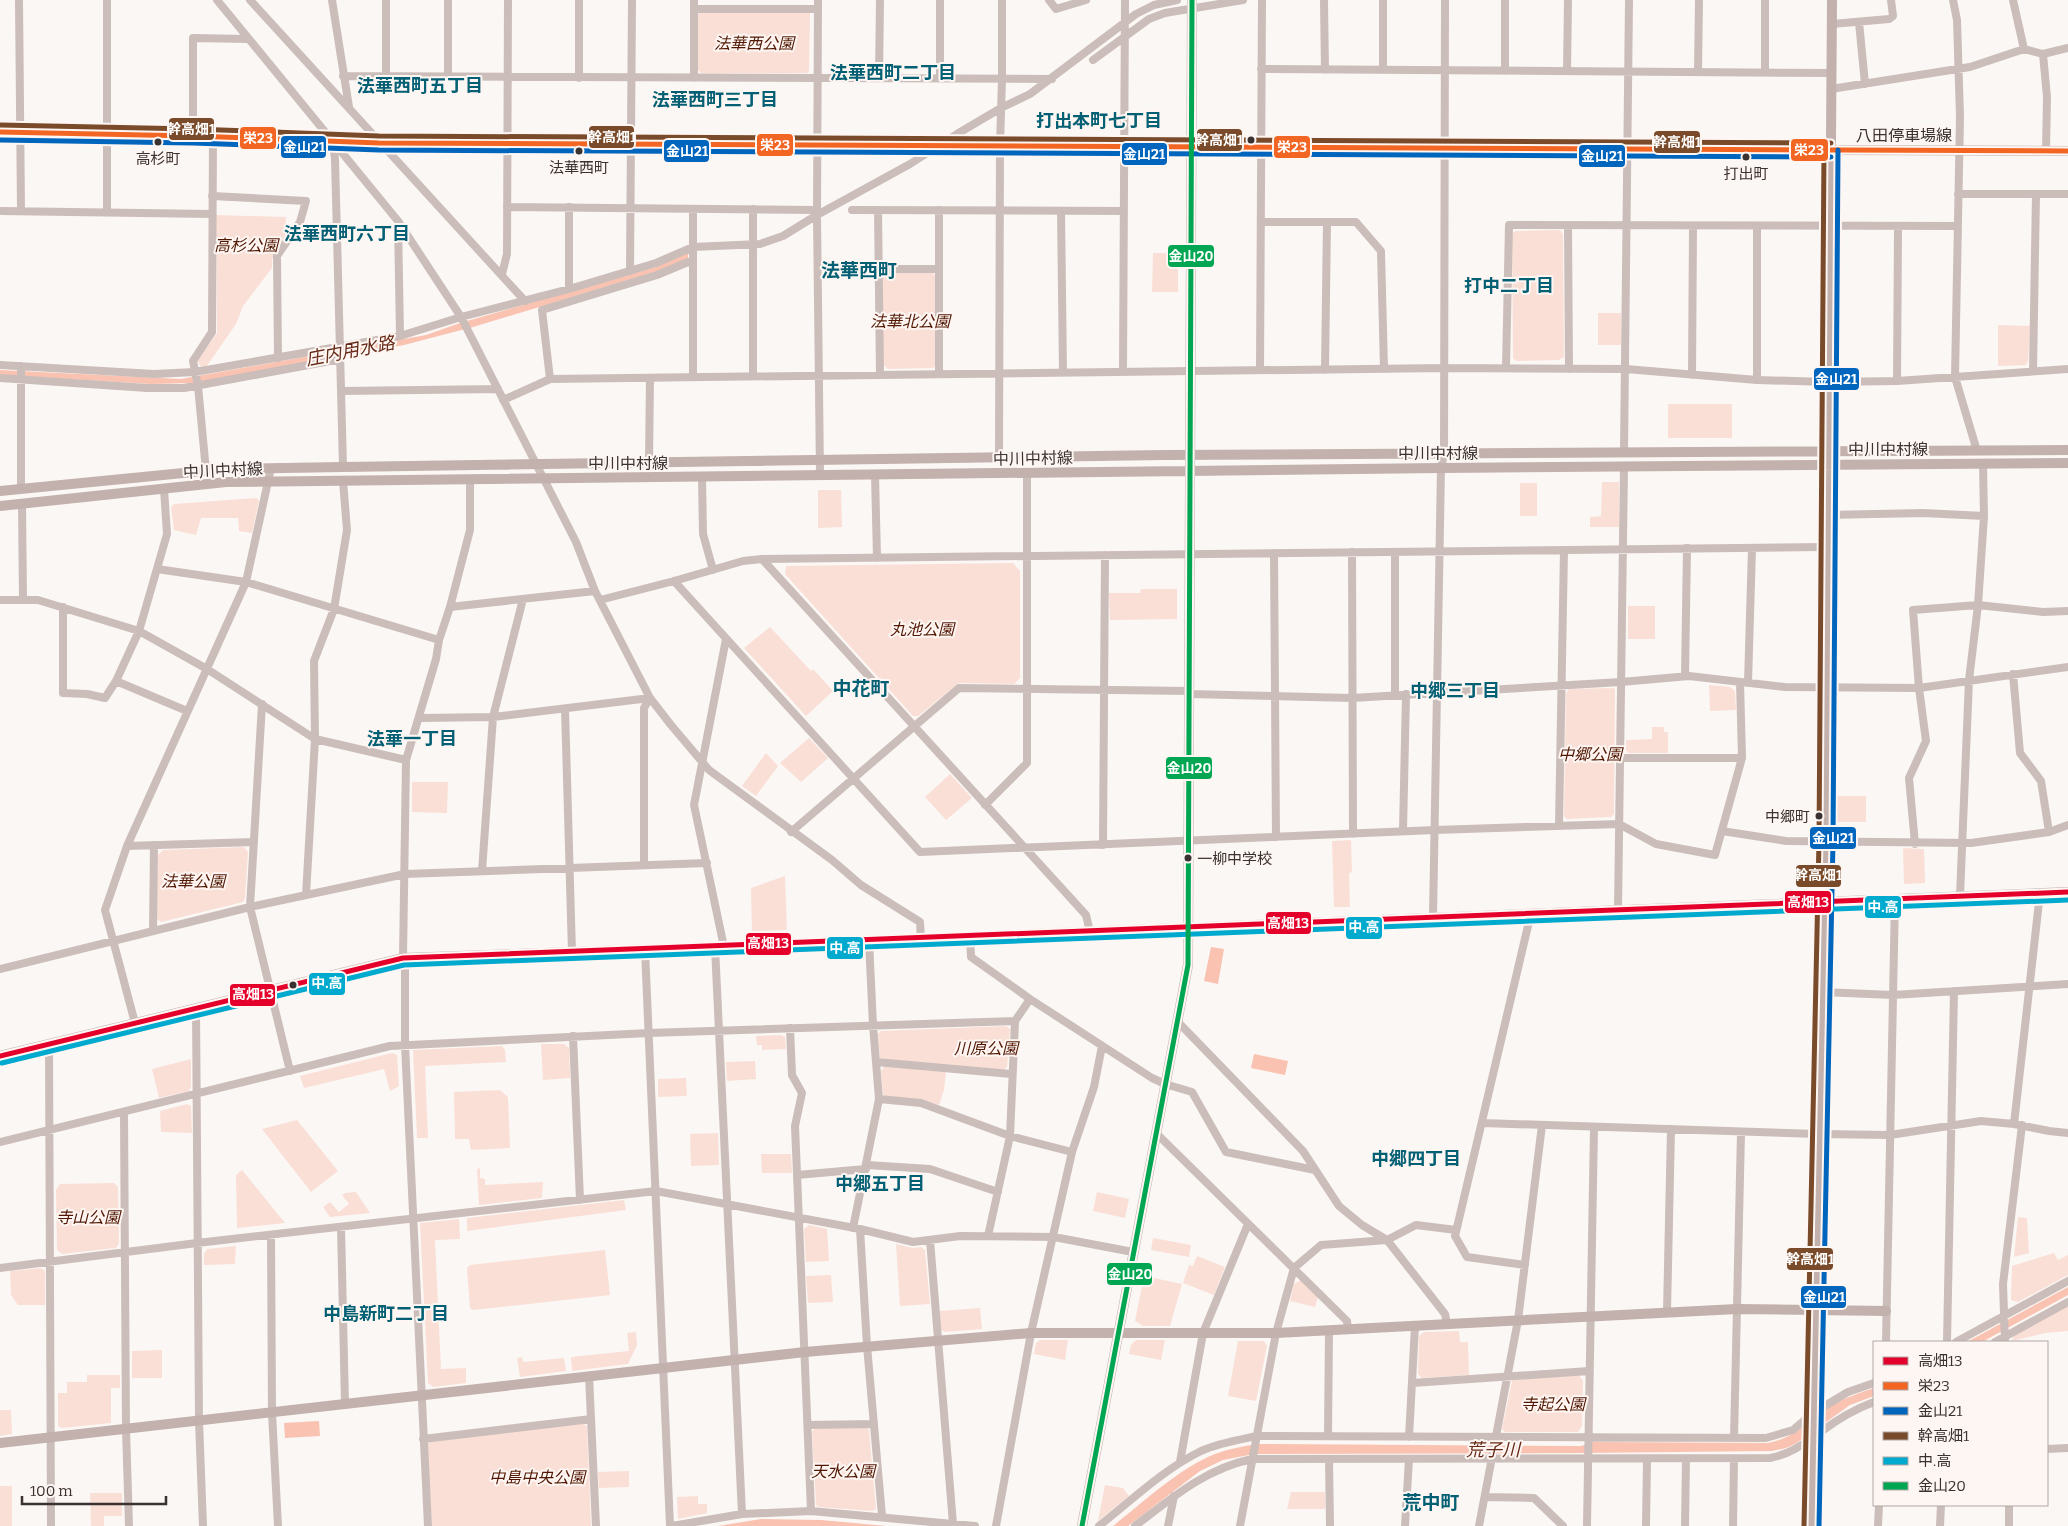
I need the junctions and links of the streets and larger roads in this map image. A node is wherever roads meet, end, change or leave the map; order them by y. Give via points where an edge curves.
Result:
1 (19, 0) edge
2 (107, 0) edge
3 (217, 0) edge
4 (250, 0) edge
5 (332, 0) edge
6 (386, 0) edge
7 (448, 0) edge
8 (508, 0) edge
9 (579, 0) edge
10 (632, 0) edge
11 (694, 0) edge
12 (753, 0) edge
13 (818, 0) edge
14 (880, 0) edge
15 (940, 0) edge
16 (1002, 0) edge
17 (1049, 0) edge
18 (1086, 0) edge
19 (1125, 0) edge
20 (1177, 0) edge
21 (1243, 0) edge
22 (1262, 0) edge
23 (1324, 0) edge
24 (1383, 0) edge
25 (1445, 0) edge
26 (1505, 0) edge
27 (1568, 0) edge
28 (1629, 0) edge
29 (1699, 0) edge
30 (1766, 0) edge
31 (1832, 0) edge
32 (1891, 0) edge
33 (1953, 0) edge
34 (2013, 0) edge
35 (1192, 5) edge
36 (694, 9) junction
37 (753, 9) junction
38 (818, 9) junction
39 (1859, 22) junction
40 (1125, 23) junction
41 (1832, 24) junction
42 (1125, 37) junction
43 (248, 39) junction
44 (2068, 48) edge
45 (2024, 49) junction
46 (2043, 54) junction
47 (1094, 60) dead end
48 (1261, 69) junction
49 (1959, 69) junction
50 (1325, 70) junction
51 (1383, 70) junction
52 (1445, 70) junction
53 (1505, 71) junction
54 (1568, 71) junction
55 (1629, 71) junction
56 (1698, 72) junction
57 (1765, 72) junction
58 (1831, 72) junction
59 (343, 76) junction
60 (386, 76) junction
61 (448, 77) junction
62 (507, 77) junction
63 (579, 78) junction
64 (632, 78) junction
65 (694, 78) junction
66 (818, 78) junction
67 (879, 78) junction
68 (940, 78) junction
69 (1002, 79) junction
70 (1052, 79) junction
71 (1865, 84) junction
72 (1831, 89) junction
73 (349, 108) junction
74 (1001, 108) junction
75 (0, 132) edge
76 (20, 133) junction
77 (107, 135) junction
78 (193, 136) junction
79 (213, 137) junction
80 (332, 142) junction
81 (380, 143) junction
82 (507, 143) junction
83 (632, 144) junction
84 (817, 144) junction
85 (940, 145) junction
86 (1000, 145) junction
87 (1125, 146) junction
88 (1191, 147) junction
89 (1261, 147) junction
90 (1444, 148) junction
91 (1629, 149) junction
92 (1831, 150) junction
93 (1960, 150) junction
94 (2046, 151) junction
95 (2068, 151) edge
96 (1958, 194) junction
97 (2036, 194) junction
98 (2068, 194) edge
99 (212, 196) junction
100 (507, 208) junction
101 (569, 208) junction
102 (631, 208) junction
103 (693, 209) junction
104 (753, 209) junction
105 (852, 210) dead end
106 (878, 210) junction
107 (939, 210) junction
108 (1000, 210) junction
109 (0, 211) edge
110 (21, 211) junction
111 (1061, 211) junction
112 (1124, 211) junction
113 (107, 212) junction
114 (817, 213) junction
115 (212, 214) junction
116 (398, 221) junction
117 (1261, 222) junction
118 (1327, 222) junction
119 (1568, 226) junction
120 (1628, 226) junction
121 (1693, 226) junction
122 (1757, 226) junction
123 (1830, 226) junction
124 (1898, 226) junction
125 (1957, 226) junction
126 (753, 246) junction
127 (693, 247) junction
128 (693, 260) junction
129 (939, 268) junction
130 (879, 269) junction
131 (630, 271) junction
132 (502, 274) junction
133 (569, 289) junction
134 (525, 301) junction
135 (462, 319) junction
136 (400, 336) junction
137 (340, 353) junction
138 (278, 358) junction
139 (0, 365) edge
140 (1444, 368) junction
141 (1506, 368) junction
142 (1384, 369) junction
143 (1569, 369) junction
144 (1626, 369) junction
145 (2068, 369) edge
146 (1260, 370) junction
147 (1325, 370) junction
148 (1190, 371) junction
149 (1063, 372) junction
150 (1123, 372) junction
151 (2033, 372) junction
152 (21, 373) junction
153 (940, 373) junction
154 (1000, 373) junction
155 (880, 374) junction
156 (1692, 374) junction
157 (819, 375) junction
158 (753, 376) junction
159 (693, 377) junction
160 (1955, 377) junction
161 (0, 378) edge
162 (650, 378) junction
163 (196, 379) junction
164 (550, 379) junction
165 (1757, 380) junction
166 (1898, 381) junction
167 (1828, 382) junction
168 (498, 389) junction
169 (341, 391) junction
170 (503, 400) junction
171 (2068, 450) edge
172 (1977, 451) junction
173 (1624, 452) junction
174 (1828, 452) junction
175 (1444, 454) junction
176 (1191, 455) junction
177 (1000, 458) junction
178 (820, 460) junction
179 (649, 462) junction
180 (2068, 463) edge
181 (535, 464) junction
182 (1828, 464) junction
183 (1983, 464) junction
184 (343, 467) junction
185 (1624, 467) junction
186 (271, 468) junction
187 (1441, 468) junction
188 (206, 471) junction
189 (1191, 471) junction
190 (1027, 473) junction
191 (820, 475) junction
192 (875, 475) junction
193 (702, 477) junction
194 (542, 478) junction
195 (470, 479) junction
196 (343, 481) junction
197 (268, 482) junction
198 (164, 489) junction
199 (21, 490) junction
200 (0, 492) edge
201 (22, 504) junction
202 (0, 506) edge
203 (1828, 515) junction
204 (1984, 516) junction
205 (1827, 547) junction
206 (1687, 548) junction
207 (1752, 548) junction
208 (1623, 549) junction
209 (1564, 550) junction
210 (1440, 551) junction
211 (1352, 552) junction
212 (1395, 552) junction
213 (1274, 553) junction
214 (1190, 554) junction
215 (1027, 556) junction
216 (1105, 556) junction
217 (876, 558) junction
218 (762, 559) junction
219 (157, 569) junction
220 (713, 570) junction
221 (674, 581) junction
222 (246, 582) junction
223 (595, 591) junction
224 (523, 599) junction
225 (0, 600) edge
226 (23, 600) junction
227 (600, 600) junction
228 (1978, 605) junction
229 (450, 606) junction
230 (63, 607) junction
231 (334, 609) junction
232 (2068, 611) edge
233 (140, 631) junction
234 (726, 639) junction
235 (439, 640) junction
236 (2068, 667) edge
237 (207, 669) junction
238 (2013, 674) junction
239 (1685, 676) junction
240 (1969, 680) junction
241 (116, 681) junction
242 (1621, 682) junction
243 (1740, 682) junction
244 (1748, 683) junction
245 (1562, 686) junction
246 (1827, 687) junction
247 (1919, 688) junction
248 (1027, 689) junction
249 (1104, 690) junction
250 (1190, 693) junction
251 (1437, 693) junction
252 (1406, 694) junction
253 (1395, 695) junction
254 (1275, 696) junction
255 (650, 698) junction
256 (1352, 698) junction
257 (262, 704) junction
258 (565, 709) junction
259 (188, 711) junction
260 (493, 717) junction
261 (420, 718) junction
262 (913, 727) junction
263 (315, 738) junction
264 (1620, 758) junction
265 (1742, 758) junction
266 (406, 760) junction
267 (702, 763) junction
268 (854, 778) junction
269 (985, 805) junction
270 (1619, 824) junction
271 (2068, 825) edge
272 (1559, 826) junction
273 (1435, 830) junction
274 (1403, 831) junction
275 (1722, 831) junction
276 (791, 832) junction
277 (2049, 832) junction
278 (1353, 834) junction
279 (1276, 838) junction
280 (1826, 841) junction
281 (254, 842) junction
282 (1189, 842) junction
283 (1962, 843) junction
284 (1915, 844) junction
285 (1103, 845) junction
286 (127, 846) junction
287 (154, 846) junction
288 (1024, 848) junction
289 (707, 863) junction
290 (644, 865) junction
291 (570, 868) junction
292 (482, 871) junction
293 (405, 874) junction
294 (2068, 892) edge
295 (2040, 893) junction
296 (306, 895) junction
297 (1960, 896) junction
298 (1894, 899) junction
299 (1824, 902) junction
300 (250, 907) junction
301 (1618, 910) junction
302 (1530, 913) junction
303 (1433, 917) junction
304 (1189, 928) junction
305 (153, 931) junction
306 (1090, 932) junction
307 (970, 937) junction
308 (921, 939) junction
309 (114, 940) junction
310 (870, 941) junction
311 (720, 947) junction
312 (645, 950) junction
313 (572, 952) junction
314 (403, 958) junction
315 (0, 969) edge
316 (2068, 984) edge
317 (2030, 986) junction
318 (270, 990) junction
319 (1954, 991) junction
320 (1822, 992) junction
321 (1893, 995) junction
322 (1030, 999) junction
323 (196, 1008) junction
324 (1015, 1020) junction
325 (1177, 1020) junction
326 (135, 1023) junction
327 (872, 1025) junction
328 (790, 1028) junction
329 (719, 1030) junction
330 (649, 1033) junction
331 (573, 1036) junction
332 (48, 1044) junction
333 (405, 1045) junction
334 (1102, 1046) junction
335 (0, 1056) edge
336 (876, 1062) junction
337 (290, 1071) junction
338 (1011, 1074) junction
339 (1165, 1084) junction
340 (196, 1094) junction
341 (879, 1099) junction
342 (124, 1113) junction
343 (1483, 1123) junction
344 (2018, 1124) junction
345 (1542, 1125) junction
346 (1951, 1126) junction
347 (1594, 1127) junction
348 (1671, 1129) junction
349 (49, 1130) junction
350 (1741, 1132) junction
351 (1156, 1133) junction
352 (2068, 1133) edge
353 (1819, 1134) junction
354 (1890, 1135) junction
355 (1010, 1136) junction
356 (0, 1142) edge
357 (1072, 1152) junction
358 (866, 1167) junction
359 (1315, 1170) junction
360 (797, 1175) junction
361 (656, 1191) junction
362 (998, 1192) junction
363 (580, 1200) junction
364 (728, 1204) junction
365 (799, 1218) junction
366 (413, 1219) junction
367 (1248, 1224) junction
368 (341, 1227) junction
369 (856, 1228) junction
370 (1456, 1230) junction
371 (271, 1235) junction
372 (988, 1236) junction
373 (1054, 1237) junction
374 (930, 1240) junction
375 (1387, 1240) junction
376 (197, 1243) junction
377 (1133, 1252) junction
378 (125, 1253) junction
379 (50, 1263) junction
380 (1525, 1265) junction
381 (0, 1268) edge
382 (1294, 1268) junction
383 (2068, 1281) edge
384 (2068, 1302) edge
385 (1737, 1309) junction
386 (1815, 1311) junction
387 (1886, 1311) junction
388 (1667, 1312) junction
389 (1590, 1317) junction
390 (2004, 1317) junction
391 (1518, 1320) junction
392 (1447, 1324) junction
393 (1415, 1326) junction
394 (1348, 1329) junction
395 (1329, 1330) junction
396 (1031, 1333) junction
397 (1118, 1333) junction
398 (1203, 1333) junction
399 (1276, 1333) junction
400 (2005, 1337) edge
401 (937, 1340) junction
402 (1886, 1341) edge
403 (1947, 1341) edge
404 (1958, 1341) edge
405 (867, 1346) junction
406 (805, 1352) junction
407 (734, 1360) junction
408 (664, 1368) junction
409 (1589, 1371) junction
410 (589, 1376) junction
411 (1508, 1376) junction
412 (1412, 1383) junction
413 (1873, 1383) edge
414 (421, 1396) junction
415 (1873, 1402) edge
416 (345, 1404) junction
417 (272, 1413) junction
418 (1813, 1416) junction
419 (591, 1419) junction
420 (199, 1421) junction
421 (874, 1424) junction
422 (808, 1426) junction
423 (126, 1429) junction
424 (1328, 1436) junction
425 (1409, 1436) junction
426 (1813, 1437) junction
427 (51, 1438) junction
428 (1256, 1438) junction
429 (1734, 1438) junction
430 (423, 1439) junction
431 (1588, 1439) junction
432 (1496, 1440) junction
433 (0, 1443) edge
434 (2068, 1448) edge
435 (2048, 1449) edge
436 (1253, 1457) junction
437 (1493, 1457) junction
438 (1588, 1457) junction
439 (1329, 1459) junction
440 (1408, 1459) junction
441 (1647, 1459) junction
442 (1686, 1459) junction
443 (1734, 1459) junction
444 (1180, 1462) junction
445 (1174, 1496) junction
446 (1485, 1497) junction
447 (1879, 1506) edge
448 (1941, 1506) edge
449 (2009, 1506) edge
450 (811, 1511) junction
451 (742, 1514) junction
452 (882, 1516) junction
453 (953, 1524) junction
454 (51, 1526) edge
455 (129, 1526) edge
456 (203, 1526) edge
457 (278, 1526) edge
458 (428, 1526) edge
459 (596, 1526) edge
460 (671, 1526) edge
461 (975, 1526) edge
462 (996, 1526) edge
463 (1082, 1526) edge
464 (1099, 1526) edge
465 (1135, 1526) edge
466 (1168, 1526) edge
467 (1240, 1526) edge
468 (1330, 1526) edge
469 (1405, 1526) edge
470 (1479, 1526) edge
471 (1563, 1526) edge
472 (1586, 1526) edge
473 (1646, 1526) edge
474 (1685, 1526) edge
475 (1733, 1526) edge
476 (1811, 1526) edge
477 (1878, 1526) edge
478 (1940, 1526) edge
479 (2009, 1526) edge

1 - 76 street
2 - 77 street
3 - 43 street
4 - 73 street
5 - 59 street
6 - 60 street
7 - 61 street
8 - 62 street
9 - 63 street
10 - 64 street
11 - 36 street
12 - 37 street
13 - 38 street
14 - 67 street
15 - 68 street
16 - 69 street
17 - 18 street via 1056,9
19 - 40 street
20 - 40 street via 1154,5
21 - 35 street
22 - 48 street
23 - 50 street
24 - 51 street
25 - 52 street
26 - 53 street
27 - 54 street
28 - 55 street
29 - 56 street
30 - 57 street
31 - 41 street
32 - 39 street via 1893,16 1889,19
33 - 49 street via 1958,20
34 - 45 street
35 - 42 street via 1149,19
35 - 88 street
36 - 37 street
36 - 65 street
37 - 38 street
38 - 66 street
39 - 41 street
39 - 71 street
40 - 42 street
40 - 70 street
41 - 58 street
42 - 47 street
42 - 87 street
43 - 78 street via 193,38
43 - 80 street
44 - 46 street
45 - 46 street
45 - 49 street
46 - 94 street via 2047,97
48 - 50 street
48 - 89 street
49 - 71 street
49 - 93 street
50 - 51 street
51 - 52 street
52 - 53 street
52 - 90 street
53 - 54 street
54 - 55 street
55 - 56 street
55 - 91 street
56 - 57 street
57 - 58 street
58 - 72 street
59 - 60 street
59 - 73 street
60 - 61 street
61 - 62 street
62 - 63 street
62 - 82 street
63 - 64 street
64 - 65 street
64 - 83 street
65 - 66 street
66 - 67 street
66 - 84 street
67 - 68 street
68 - 69 street
69 - 70 street
69 - 74 street
70 - 74 street
71 - 72 street
72 - 92 street
73 - 81 street
74 - 85 street
74 - 86 street
75 - 76 street, 八田停車場線
76 - 77 street, 八田停車場線
76 - 110 street
77 - 78 street, 八田停車場線
77 - 113 street
78 - 79 street, 八田停車場線
79 - 80 street, 八田停車場線
79 - 99 street
80 - 81 street, 八田停車場線
80 - 116 street
80 - 137 street
81 - 82 street, 八田停車場線
81 - 132 street
82 - 83 street, 八田停車場線
82 - 100 street
83 - 84 street, 八田停車場線
83 - 102 street
84 - 85 street, 八田停車場線
84 - 114 street
85 - 86 street, 八田停車場線
85 - 114 street
86 - 87 street, 八田停車場線
86 - 108 street
87 - 88 street, 八田停車場線
87 - 112 street
88 - 89 street, 八田停車場線
88 - 148 street
89 - 90 street, 八田停車場線
89 - 117 street
90 - 91 street, 八田停車場線
90 - 140 street
91 - 92 street, 八田停車場線
91 - 120 street
92 - 93 street, 八田停車場線
92 - 123 street
93 - 94 street, 八田停車場線
93 - 96 street
94 - 95 street, 八田停車場線
96 - 97 street
96 - 125 street
97 - 98 street
97 - 151 street
99 - 115 street
99 - 138 street via 306,200 300,222 277,256
100 - 101 street
100 - 132 street via 507,254
101 - 102 street
101 - 133 street
102 - 103 street
102 - 131 street
103 - 104 street
103 - 127 street
104 - 114 street
104 - 126 street
105 - 106 street
106 - 107 street
106 - 130 street
107 - 108 street
107 - 129 street
108 - 111 street
108 - 154 street
109 - 110 street
110 - 113 street
111 - 112 street
111 - 149 street
112 - 150 street
113 - 115 street
114 - 126 street via 783,236
114 - 157 street
115 - 163 street via 212,332 193,362
116 - 135 street
116 - 136 street
117 - 118 street
117 - 146 street
118 - 142 street via 1356,222 1382,251
118 - 147 street
119 - 120 street
119 - 141 street via 1509,226
119 - 143 street
120 - 121 street
120 - 144 street
121 - 122 street
121 - 156 street
122 - 123 street
122 - 165 street
123 - 124 street
123 - 167 street
124 - 125 street
124 - 166 street
125 - 160 street
126 - 127 street
126 - 158 street
127 - 128 street
127 - 131 street
128 - 159 street
128 - 164 street via 657,275 542,310
129 - 130 street
129 - 153 street
130 - 155 street
131 - 133 street
132 - 134 street
133 - 134 street
134 - 135 street
135 - 136 street
135 - 168 street
136 - 137 street
137 - 138 street
137 - 163 street
137 - 169 street
138 - 163 street
139 - 152 street
140 - 141 street
140 - 142 street
140 - 175 street
141 - 143 street
142 - 147 street
143 - 144 street
144 - 156 street
144 - 173 street
145 - 151 street
146 - 147 street
146 - 148 street
148 - 150 street
148 - 176 street
149 - 150 street
149 - 154 street
151 - 160 street
152 - 161 street
152 - 163 street via 154,374
152 - 163 street via 147,388
152 - 199 street
153 - 154 street
153 - 155 street
154 - 177 street
155 - 157 street
156 - 165 street
157 - 158 street
157 - 178 street
158 - 159 street
159 - 162 street
160 - 166 street
160 - 172 street
162 - 164 street
162 - 179 street
163 - 188 street
164 - 170 street
165 - 167 street
166 - 167 street
167 - 174 street
168 - 169 street
168 - 170 street
169 - 184 street
170 - 181 street
171 - 172 street, 中川中村線
172 - 174 street, 中川中村線
173 - 174 street, 中川中村線
173 - 175 street, 中川中村線
174 - 182 street
175 - 176 street, 中川中村線
175 - 187 street
176 - 177 street, 中川中村線
176 - 189 street
177 - 178 street, 中川中村線
178 - 179 street, 中川中村線
178 - 191 street
179 - 181 street, 中川中村線
180 - 183 street, 中川中村線
181 - 184 street, 中川中村線
181 - 194 street
182 - 183 street, 中川中村線
182 - 185 street, 中川中村線
182 - 203 street
183 - 204 street
184 - 186 street, 中川中村線
185 - 187 street, 中川中村線
185 - 208 street
186 - 188 street, 中川中村線
186 - 197 street
187 - 189 street, 中川中村線
187 - 210 street
188 - 199 street, 中川中村線
189 - 190 street, 中川中村線
189 - 214 street
190 - 192 street, 中川中村線
190 - 215 street
191 - 192 street, 中川中村線
191 - 193 street, 中川中村線
192 - 217 street
193 - 194 street, 中川中村線
193 - 220 street via 703,534
194 - 195 street, 中川中村線
194 - 223 street via 576,542
195 - 196 street, 中川中村線
195 - 229 street via 470,530
196 - 197 street, 中川中村線
196 - 231 street via 347,530
197 - 198 street, 中川中村線 via 226,482
197 - 222 street
198 - 201 street, 中川中村線
198 - 219 street via 167,534
199 - 200 street, 中川中村線
201 - 202 street, 中川中村線
201 - 226 street
203 - 204 street via 1923,513
203 - 205 street
204 - 228 street
205 - 207 street
205 - 246 street
206 - 207 street
206 - 208 street
206 - 239 street
207 - 244 street
208 - 209 street
208 - 242 street
209 - 210 street
209 - 245 street
210 - 212 street
210 - 251 street
211 - 212 street
211 - 213 street
211 - 256 street
212 - 253 street
213 - 214 street
213 - 254 street
214 - 216 street
214 - 250 street
215 - 216 street
215 - 217 street
215 - 248 street
216 - 249 street
217 - 218 street
218 - 220 street
218 - 262 street
219 - 222 street
219 - 233 street
220 - 221 street
221 - 227 street
221 - 234 street
222 - 231 street
222 - 237 street
223 - 224 street
223 - 227 street
224 - 229 street
224 - 260 street
225 - 226 street
226 - 230 street via 38,600
227 - 255 street
228 - 232 street via 2043,612
228 - 240 street
228 - 247 street via 1913,610
229 - 235 street
230 - 233 street
230 - 241 street via 63,693 105,698
231 - 235 street
231 - 263 street via 314,661
233 - 237 street
233 - 241 street
234 - 267 street
234 - 268 street
235 - 261 street
236 - 238 street
237 - 257 street
237 - 259 street
238 - 240 street
238 - 277 street via 2020,753 2041,781
239 - 242 street
239 - 243 street
240 - 247 street
240 - 283 street
241 - 259 street
242 - 245 street
242 - 264 street
243 - 244 street
243 - 265 street
244 - 246 street
245 - 251 street
245 - 272 street
246 - 247 street
246 - 280 street
247 - 284 street via 1926,741 1909,778
248 - 249 street
248 - 262 street via 959,688
248 - 269 street via 1026,763
249 - 250 street
249 - 285 street
250 - 254 street
250 - 282 street
251 - 252 street
251 - 273 street
252 - 253 street
252 - 274 street
253 - 256 street
254 - 256 street
254 - 279 street
255 - 258 street
255 - 267 street
255 - 290 street via 644,708
256 - 278 street
257 - 263 street
257 - 281 street
258 - 260 street
258 - 291 street
259 - 286 street
260 - 261 street
260 - 292 street
261 - 266 street
262 - 268 street
262 - 269 street
263 - 266 street
263 - 296 street
264 - 265 street
264 - 270 street
265 - 275 street
266 - 293 street
267 - 276 street
267 - 289 street via 694,806
268 - 276 street
268 - 288 street via 920,852
269 - 288 street
270 - 272 street
270 - 275 street via 1656,844 1715,855
270 - 301 street
271 - 277 street
272 - 273 street
273 - 274 street
273 - 303 street
274 - 278 street
275 - 280 street via 1786,841
276 - 308 street via 861,884 920,922
277 - 283 street
278 - 279 street
279 - 282 street
280 - 284 street
280 - 299 street
281 - 287 street
281 - 300 street
282 - 285 street
282 - 304 street
283 - 284 street
283 - 297 street
285 - 288 street
286 - 287 street
286 - 309 street via 105,910
287 - 305 street
288 - 306 street via 1086,915
289 - 290 street
289 - 311 street
290 - 291 street
291 - 292 street
291 - 313 street
292 - 293 street
293 - 296 street
293 - 314 street
294 - 295 street
295 - 297 street
295 - 317 street
296 - 300 street
297 - 298 street
298 - 299 street
298 - 321 street
299 - 301 street
299 - 320 street
300 - 305 street
300 - 318 street
301 - 302 street
302 - 303 street
302 - 343 street
303 - 304 street
304 - 306 street
304 - 325 street via 1188,965
305 - 309 street
306 - 307 street
307 - 308 street
307 - 322 street via 971,957
308 - 310 street
309 - 315 street
309 - 326 street
310 - 311 street
310 - 327 street
311 - 312 street
311 - 329 street
312 - 313 street
312 - 330 street
313 - 314 street
314 - 318 street
314 - 333 street
316 - 317 street
317 - 319 street
317 - 344 street
318 - 323 street
318 - 337 street
319 - 321 street
319 - 346 street
320 - 321 street
320 - 353 street
321 - 354 street
322 - 324 street
322 - 334 street
323 - 326 street
323 - 340 street
324 - 327 street
324 - 338 street
325 - 339 street
325 - 359 street via 1302,1151
326 - 332 street
327 - 328 street
327 - 336 street
328 - 329 street
328 - 360 street via 792,1075 802,1093 795,1126
329 - 330 street
329 - 364 street
330 - 331 street
330 - 361 street
331 - 333 street
331 - 363 street
332 - 335 street
332 - 349 street
333 - 337 street
333 - 366 street
334 - 339 street
334 - 357 street via 1094,1087
336 - 338 street
336 - 341 street
337 - 340 street
338 - 355 street
339 - 351 street
339 - 359 street via 1192,1092 1226,1152
340 - 342 street
340 - 376 street
341 - 355 street via 921,1103
341 - 358 street
342 - 349 street
342 - 378 street
343 - 345 street
343 - 370 street
344 - 346 street via 1982,1121
344 - 352 street
344 - 390 street via 2003,1284
345 - 347 street
345 - 380 street
346 - 354 street
346 - 403 street
347 - 348 street
347 - 389 street
348 - 350 street
348 - 388 street
349 - 356 street
349 - 379 street
350 - 353 street
350 - 385 street
351 - 367 street
351 - 377 street
353 - 354 street
353 - 386 street
354 - 387 street
355 - 357 street
355 - 362 street
357 - 373 street
358 - 360 street
358 - 362 street via 930,1169
358 - 369 street
359 - 375 street via 1339,1206
360 - 365 street
361 - 363 street
361 - 364 street
361 - 408 street
362 - 372 street
363 - 366 street
364 - 365 street
364 - 407 street
365 - 369 street
365 - 406 street
366 - 368 street
366 - 414 street
367 - 382 street
367 - 398 street
368 - 371 street
368 - 416 street
369 - 374 street via 913,1242
369 - 405 street
370 - 375 street via 1416,1225
370 - 380 street via 1455,1236 1467,1257
371 - 376 street
371 - 417 street
372 - 373 street
372 - 374 street
373 - 377 street
373 - 396 street
374 - 401 street
375 - 382 street via 1321,1244
375 - 392 street via 1445,1314
376 - 378 street
376 - 420 street
377 - 397 street
378 - 379 street
378 - 423 street
379 - 381 street
379 - 427 street
380 - 391 street
382 - 394 street via 1347,1321
382 - 399 street
383 - 390 street
384 - 400 street
385 - 386 street
385 - 388 street
385 - 429 street
386 - 387 street
386 - 418 street
387 - 402 street
388 - 389 street
389 - 391 street
389 - 409 street
390 - 400 street
390 - 404 street
391 - 392 street
391 - 411 street
392 - 393 street
393 - 394 street
393 - 412 street
394 - 395 street
395 - 399 street
395 - 424 street
396 - 397 street
396 - 401 street
396 - 462 street
397 - 398 street
397 - 463 street
398 - 399 street
398 - 444 street
399 - 428 street
401 - 405 street
401 - 453 street
405 - 406 street
405 - 421 street
406 - 407 street
406 - 422 street
407 - 408 street
407 - 451 street
408 - 410 street
408 - 460 street
409 - 411 street
409 - 431 street
410 - 414 street
410 - 419 street
411 - 412 street
411 - 432 street
412 - 425 street
413 - 418 street via 1848,1392
414 - 416 street
414 - 430 street
415 - 426 street via 1841,1418
416 - 417 street
417 - 420 street
417 - 457 street
418 - 426 street
418 - 429 street via 1793,1430 1775,1436
419 - 430 street
419 - 459 street
420 - 423 street
420 - 456 street
421 - 422 street
421 - 452 street
422 - 450 street
423 - 427 street
423 - 455 street
424 - 425 street
424 - 428 street
425 - 432 street
426 - 443 street via 1784,1456
426 - 476 street
427 - 433 street
427 - 454 street
428 - 436 street
428 - 444 street via 1224,1442
429 - 431 street
430 - 458 street
431 - 432 street
431 - 438 street
432 - 437 street
434 - 435 street
436 - 439 street
436 - 445 street via 1214,1470
436 - 467 street
437 - 438 street
437 - 440 street
437 - 446 street
438 - 441 street
438 - 472 street
439 - 440 street
439 - 468 street
440 - 469 street
441 - 442 street
441 - 473 street
442 - 443 street
442 - 474 street
443 - 475 street
444 - 464 street
445 - 465 street
445 - 466 street
446 - 470 street
446 - 471 street via 1534,1498
447 - 477 street
448 - 478 street
449 - 479 street
450 - 451 street
450 - 452 street
451 - 460 street
452 - 453 street
453 - 461 street

